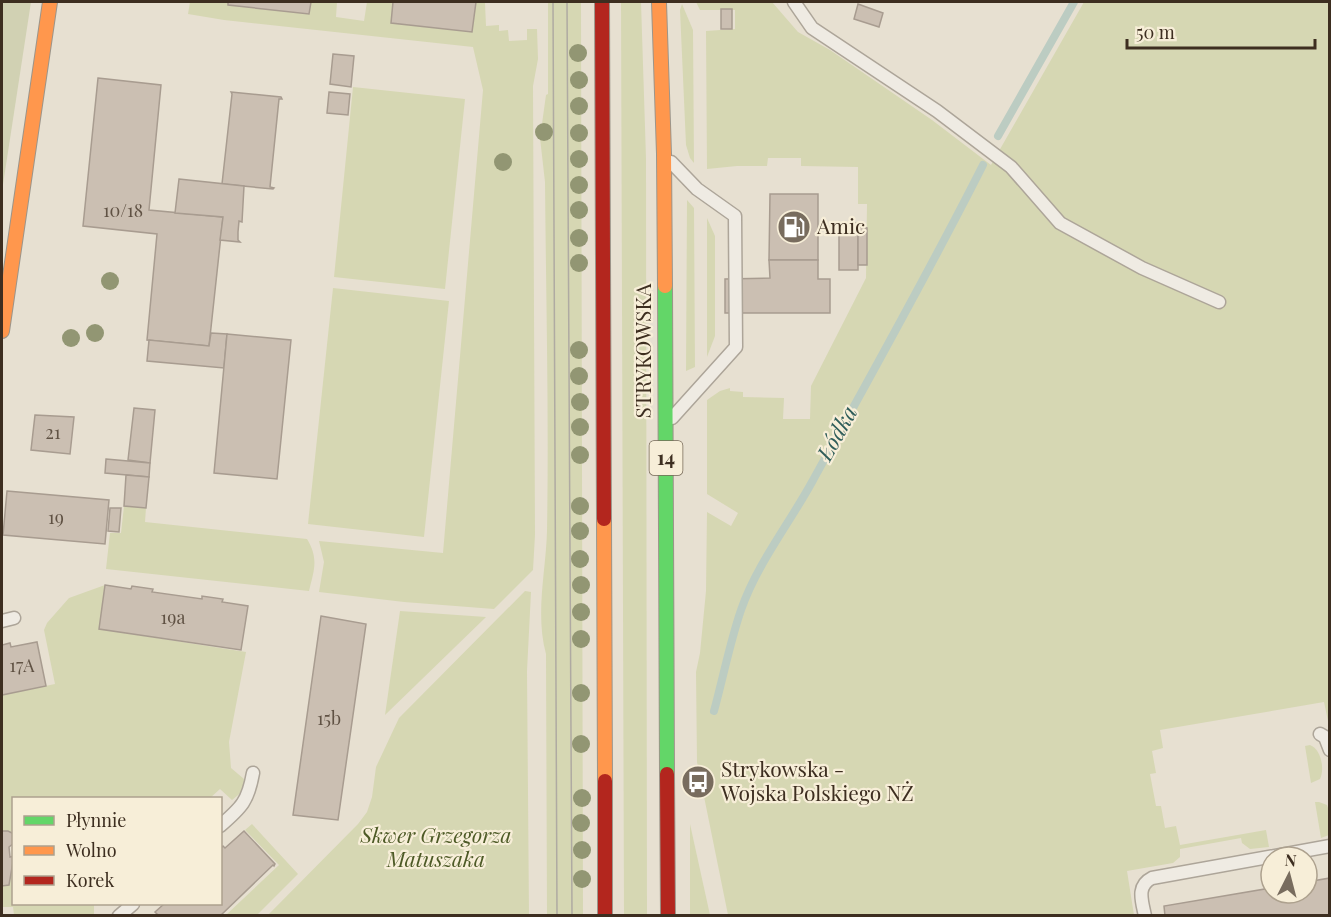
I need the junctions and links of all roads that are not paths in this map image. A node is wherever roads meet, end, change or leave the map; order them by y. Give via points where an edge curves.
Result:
1 (50, 2) edge
2 (602, 2) edge
3 (659, 2) edge
4 (794, 2) edge
5 (664, 154) junction
6 (1219, 302) dead end
7 (2, 332) edge
8 (665, 425) junction
9 (1320, 734) dead end
10 (1329, 750) edge
11 (253, 773) dead end
12 (222, 824) edge
13 (1329, 846) edge
14 (131, 905) edge
15 (119, 915) edge
16 (605, 915) edge
17 (668, 915) edge
18 (1144, 915) edge

1 - 7 main road
2 - 16 main road, STRYKOWSKA
3 - 5 main road, STRYKOWSKA / 14
4 - 6 lane via 812,28 937,111 1011,167 1060,222 1142,267
5 - 8 main road, STRYKOWSKA / 14
5 - 8 lane via 697,189 735,216 736,347
8 - 17 main road, STRYKOWSKA / 14
9 - 10 lane
11 - 12 lane via 242,806
13 - 18 lane via 1152,878 1142,888
14 - 15 lane

